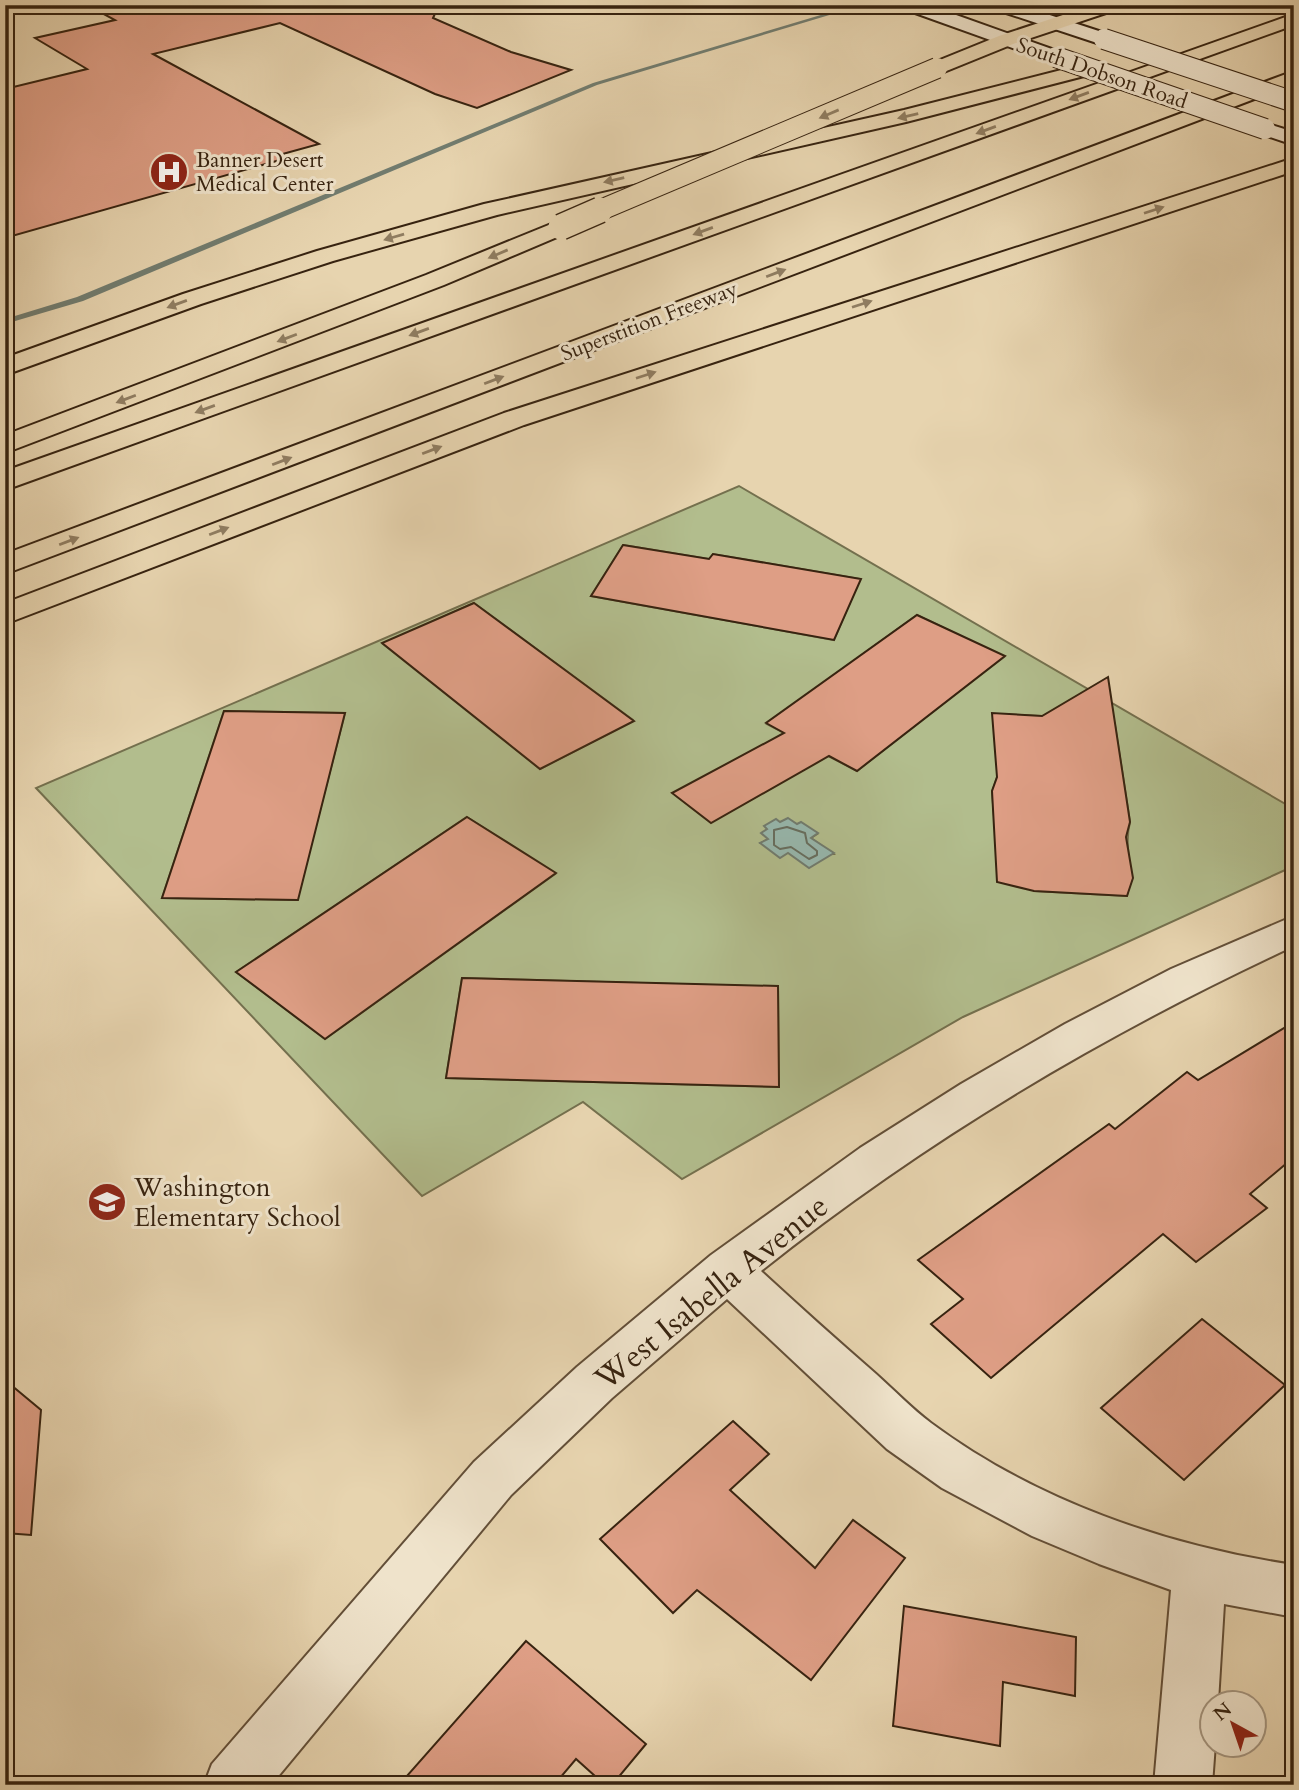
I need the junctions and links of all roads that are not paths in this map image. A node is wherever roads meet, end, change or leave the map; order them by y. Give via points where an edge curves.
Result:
1 (910, 5) edge
2 (1000, 5) edge
3 (1112, 5) edge
4 (1294, 5) edge
5 (1294, 19) edge
6 (1055, 22) junction
7 (1006, 40) junction
8 (1294, 77) edge
9 (1294, 102) edge
10 (1294, 139) edge
11 (1294, 164) edge
12 (5, 368) edge
13 (5, 445) edge
14 (5, 481) edge
15 (5, 565) edge
16 (5, 614) edge
17 (1294, 930) edge
18 (728, 1269) junction
19 (1199, 1573) junction
20 (1294, 1591) edge
21 (233, 1785) edge
22 (1183, 1785) edge

1 - 7 street, South Dobson Road
2 - 6 street, South Dobson Road
3 - 6 highway
4 -> 12 highway via 1156,51 999,94 492,209 325,256
5 -> 14 highway
6 - 7 highway
6 - 9 street, South Dobson Road, bridge
7 - 10 street, South Dobson Road, bridge
7 -> 13 highway, bridge via 435,281
15 -> 8 highway, Superstition Freeway
16 -> 11 highway via 514,419
17 - 18 street, West Isabella Avenue via 1146,998 1021,1067 905,1141
18 - 19 street via 920,1444 1015,1503
18 - 21 street, West Isabella Avenue via 506,1465
19 - 20 street
19 - 22 street

